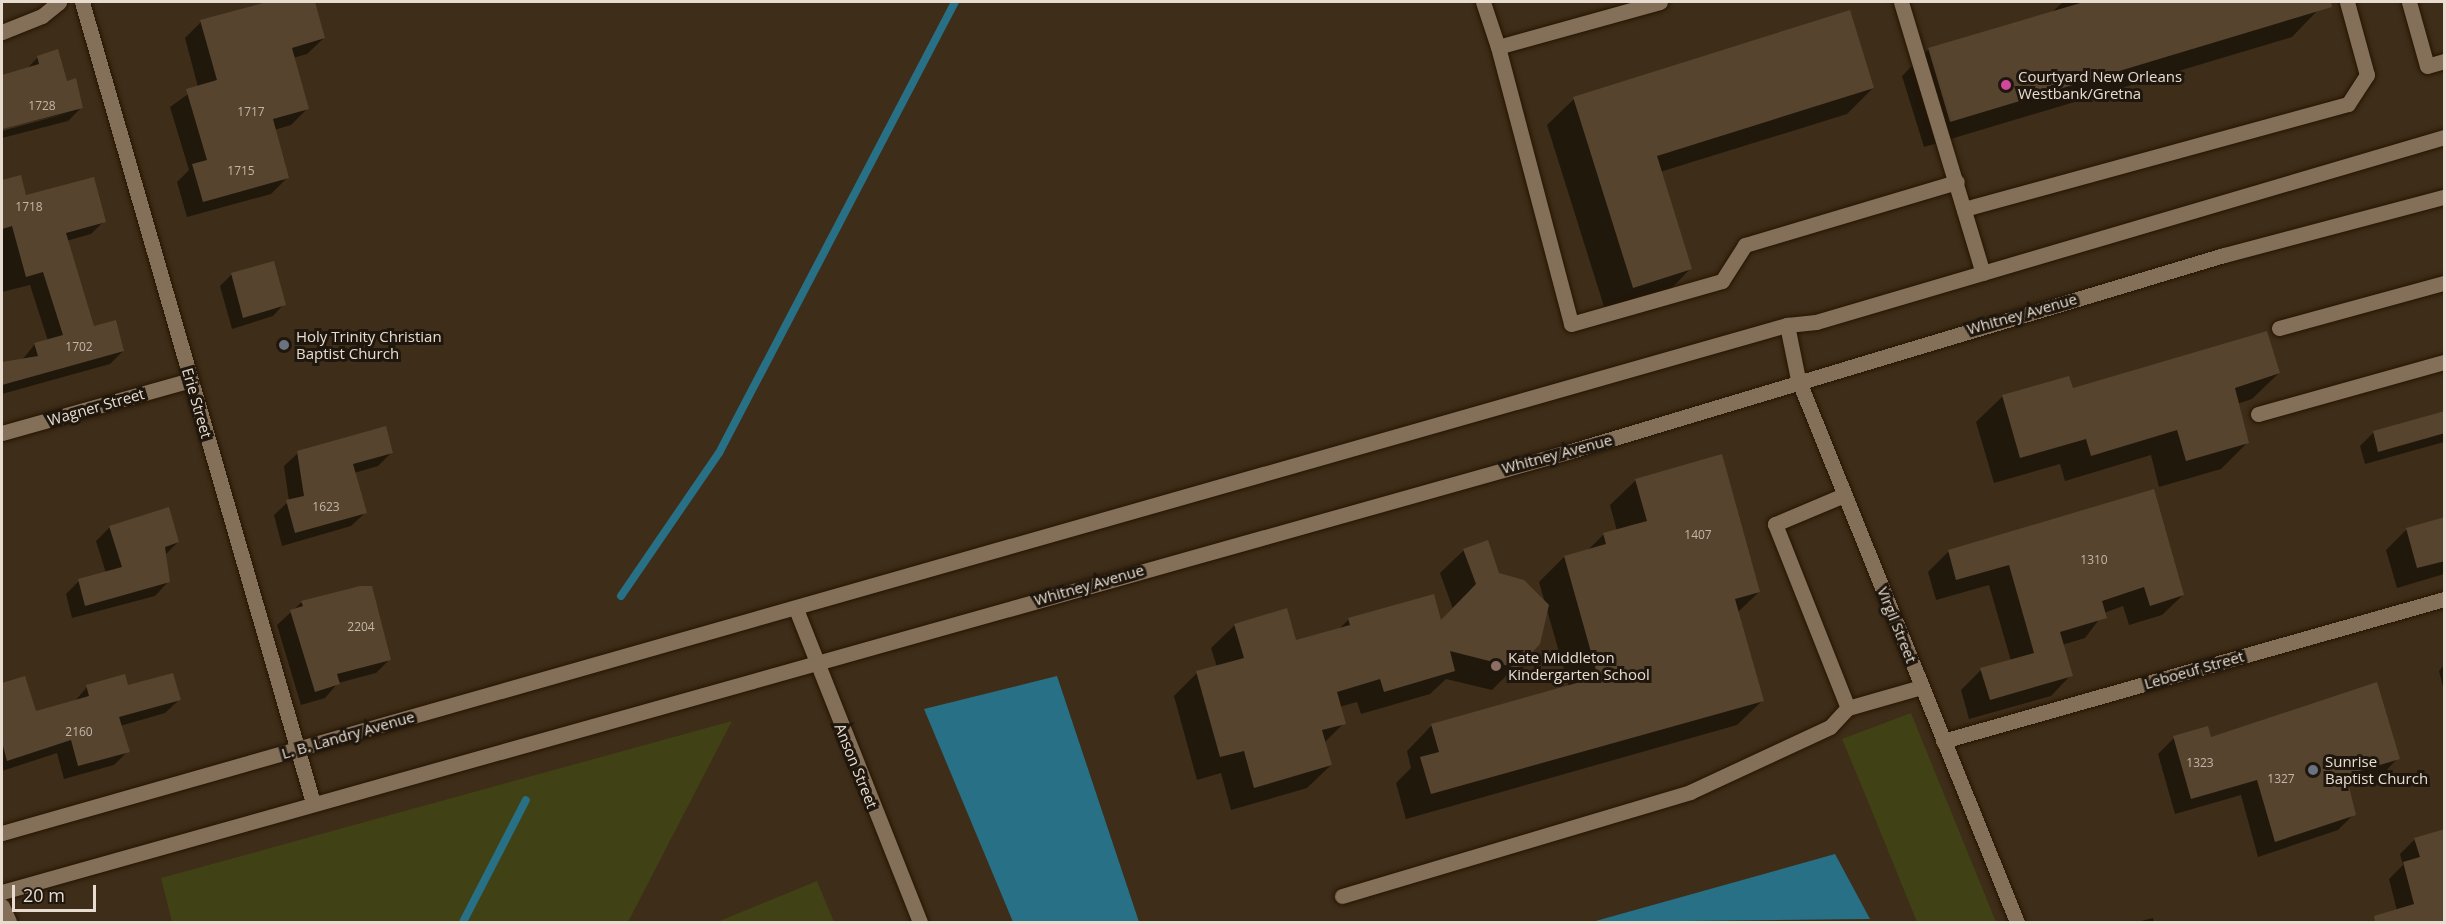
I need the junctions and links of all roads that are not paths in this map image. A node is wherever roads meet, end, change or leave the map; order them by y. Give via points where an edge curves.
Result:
1 (59, 2) edge
2 (82, 2) edge
3 (1483, 2) edge
4 (1660, 2) edge
5 (1901, 2) edge
6 (2347, 2) edge
7 (2409, 2) edge
8 (2, 32) edge
9 (1498, 47) junction
10 (2445, 61) edge
11 (2445, 137) edge
12 (1957, 182) junction
13 (2445, 197) edge
14 (1964, 209) junction
15 (1983, 273) junction
16 (2445, 283) edge
17 (1787, 325) junction
18 (2279, 328) dead end
19 (2445, 362) edge
20 (1798, 379) junction
21 (190, 380) junction
22 (2258, 414) dead end
23 (2, 433) edge
24 (1844, 495) junction
25 (2445, 598) edge
26 (796, 609) junction
27 (814, 662) junction
28 (1922, 687) junction
29 (1848, 708) junction
30 (1943, 741) junction
31 (295, 749) junction
32 (313, 803) junction
33 (2, 833) edge
34 (2, 892) edge
35 (1342, 896) dead end
36 (2, 906) edge
37 (9, 922) edge
38 (920, 922) edge
39 (2017, 922) edge

1 - 8 street via 42,15
2 - 21 street, Erie Street
3 - 9 street
4 - 9 street
5 - 12 street
6 - 14 street via 2367,75 2348,104
7 - 10 street via 2427,66
9 - 12 street via 1571,324 1722,281 1745,245
11 - 15 street
12 - 14 street
13 - 20 street, Whitney Avenue
14 - 15 street
15 - 17 street
16 - 18 street
17 - 20 street, Virgil Street
17 - 26 street
19 - 22 street
20 - 24 street, Virgil Street
20 - 27 street, Whitney Avenue via 1657,426
21 - 23 street, Wagner Street
21 - 31 street, Erie Street
24 - 28 street, Virgil Street
24 - 29 street via 1775,524
25 - 30 street, Leboeuf Street
26 - 27 street, Anson Street
26 - 31 street, L. B. Landry Avenue
27 - 32 street, Whitney Avenue
27 - 38 street, Anson Street
28 - 29 street
28 - 30 street, Virgil Street
29 - 35 street via 1830,727 1690,792
30 - 39 street, Virgil Street
31 - 32 street, Erie Street
31 - 33 street, L. B. Landry Avenue
32 - 34 street
36 - 37 street

